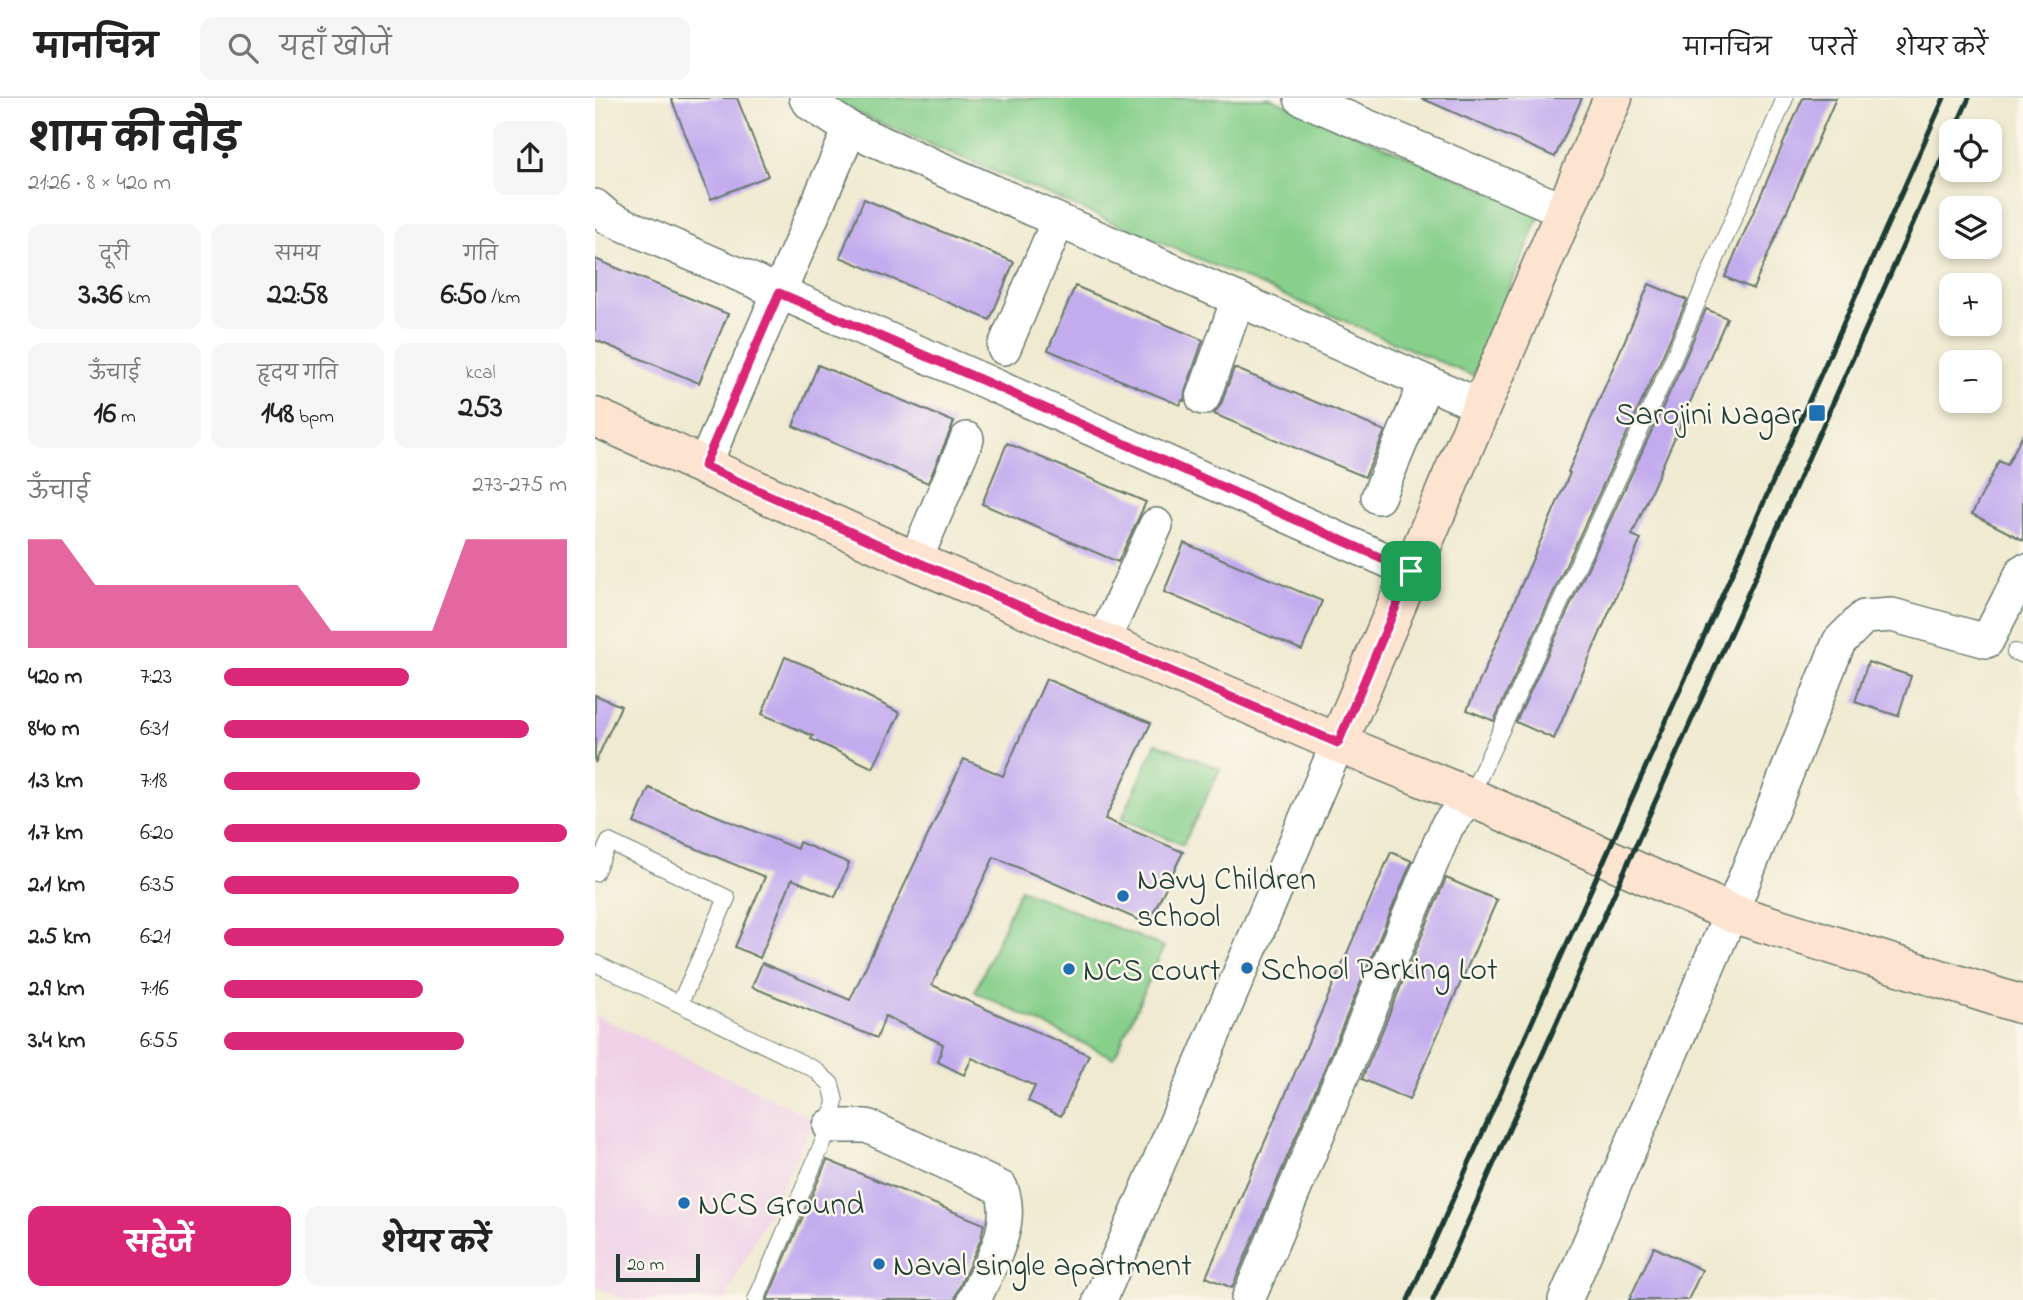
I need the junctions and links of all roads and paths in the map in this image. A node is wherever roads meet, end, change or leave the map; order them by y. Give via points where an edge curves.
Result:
1 (806, 98) edge
2 (1301, 98) edge
3 (1613, 98) edge
4 (1786, 98) edge
5 (1343, 106) edge
6 (850, 129) junction
7 (595, 206) edge
8 (1565, 211) junction
9 (1058, 221) junction
10 (779, 293) junction
11 (1238, 299) junction
12 (1004, 348) dead end
13 (1426, 382) junction
14 (1203, 398) dead end
15 (1481, 406) junction
16 (597, 425) edge
17 (967, 439) dead end
18 (704, 466) junction
19 (1378, 497) dead end
20 (1156, 525) dead end
21 (915, 561) junction
22 (1411, 571) junction
23 (2023, 571) edge
24 (1103, 642) junction
25 (1338, 743) junction
26 (1470, 797) junction
27 (595, 873) edge
28 (1731, 913) junction
29 (595, 963) edge
30 (680, 1003) junction
31 (2023, 1005) edge
32 (830, 1126) junction
33 (756, 1300) edge
34 (974, 1300) edge
35 (1100, 1300) edge
36 (1248, 1300) edge
37 (1565, 1300) edge

1 - 6 street
2 - 5 street
3 - 8 street
4 - 26 lane via 1670,366
5 - 8 street
6 - 9 street
6 - 10 street
7 - 10 street via 610,218
8 - 15 street
9 - 11 street
9 - 12 street
10 - 18 street
10 - 22 street
11 - 13 street
11 - 14 street
13 - 15 street
13 - 19 street
15 - 22 street
16 - 18 street
17 - 21 street
18 - 21 street
20 - 24 street
21 - 24 street
22 - 25 street
23 - 28 street via 1987,640 1892,615 1864,617 1839,642
24 - 25 street
25 - 26 street
25 - 35 street
26 - 28 street
26 - 36 street via 1447,826
27 - 30 lane via 609,842 727,898
28 - 31 street
28 - 37 street
29 - 30 lane
30 - 32 lane via 814,1069 831,1084 835,1101
32 - 33 lane
32 - 34 street via 867,1126 1001,1188 1007,1201 1006,1218

